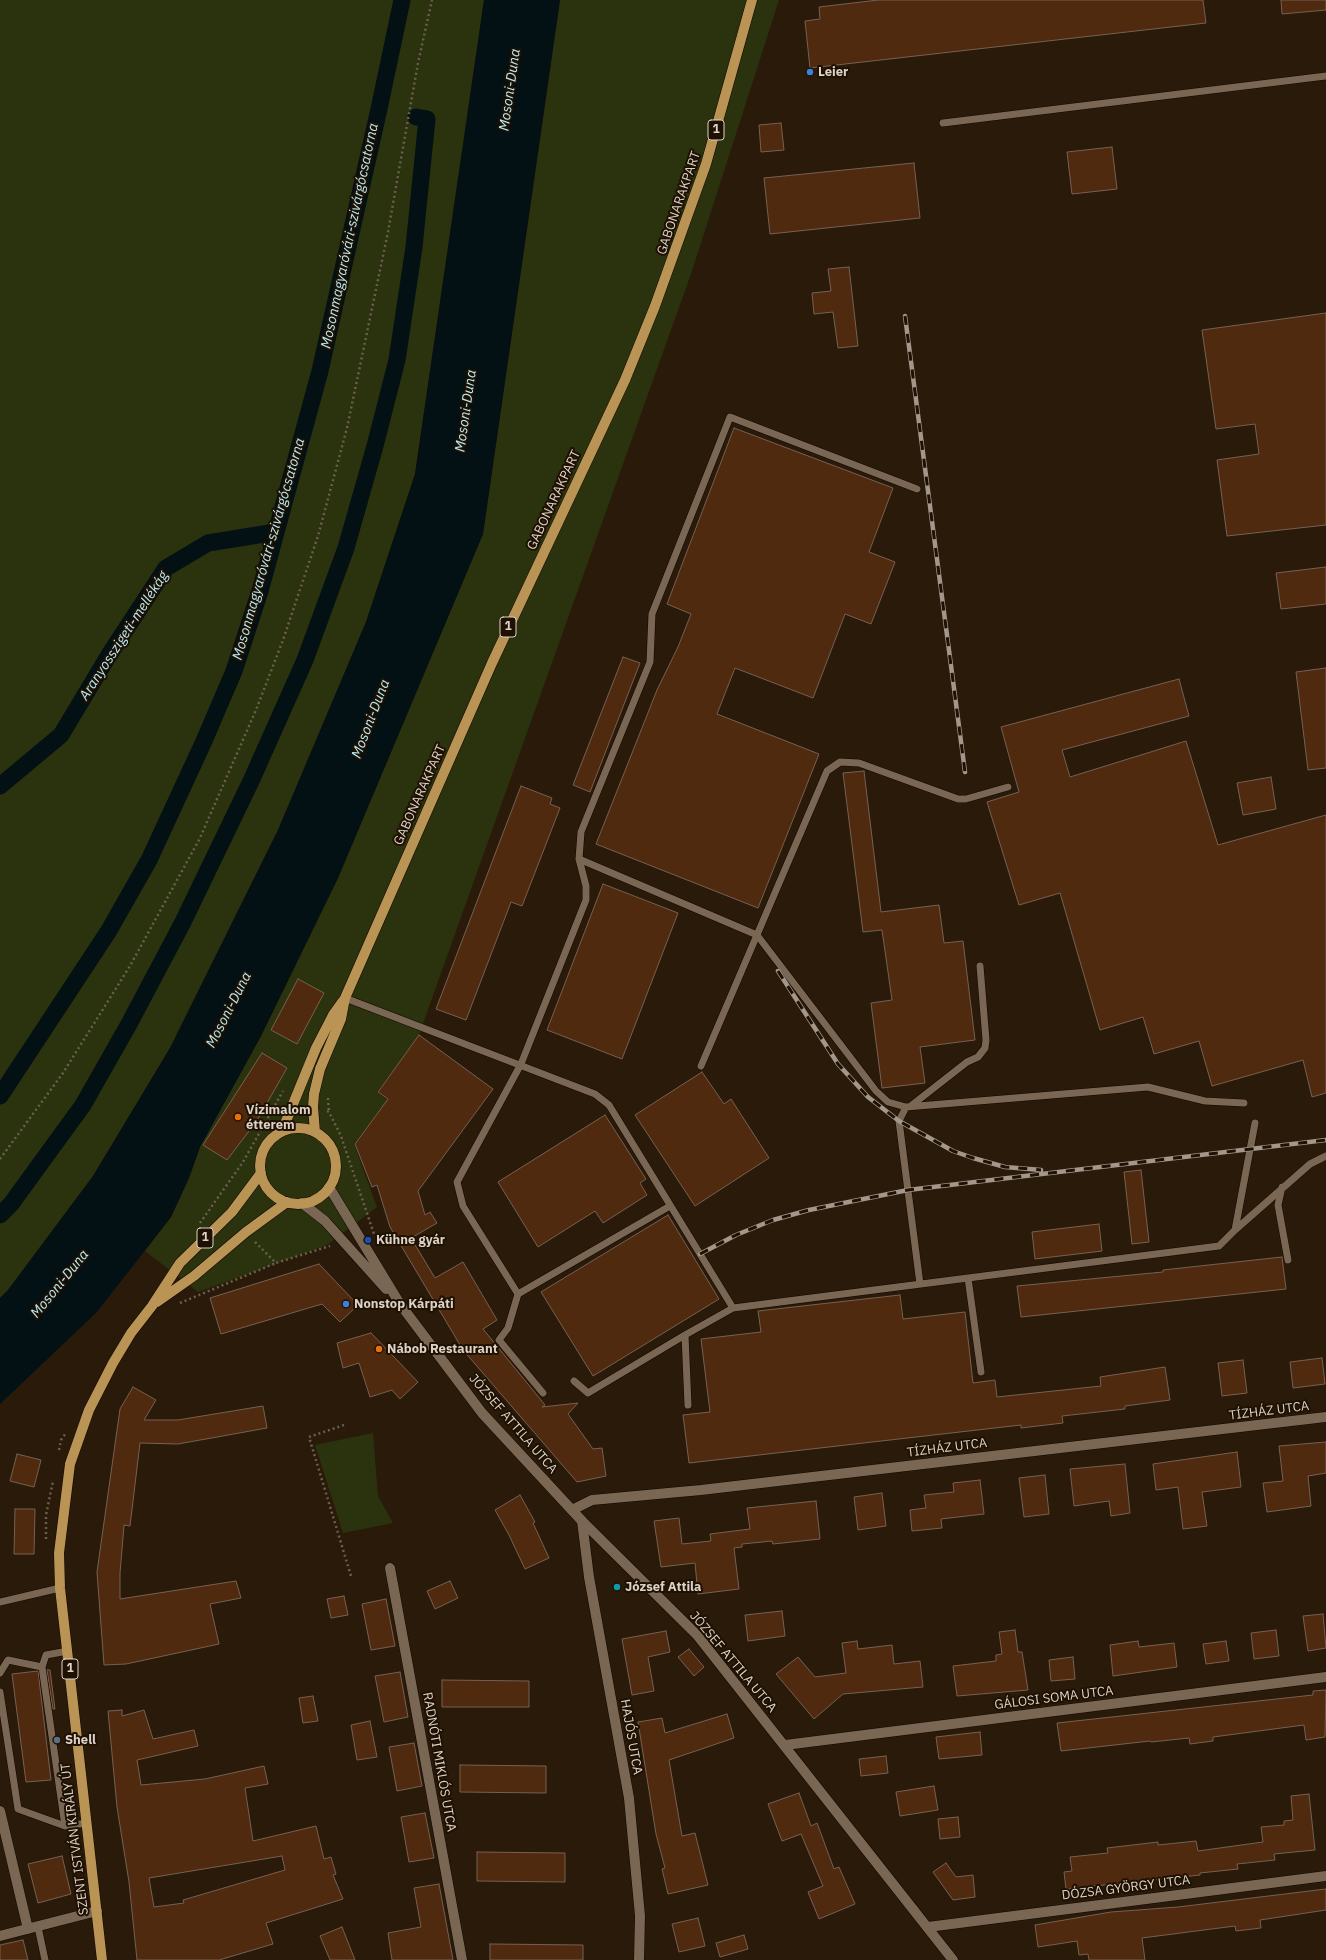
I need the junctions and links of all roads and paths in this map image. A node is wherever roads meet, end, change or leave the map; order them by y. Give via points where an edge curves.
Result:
1 (432, 0) edge
2 (752, 0) edge
3 (1326, 76) edge
4 (943, 123) dead end
5 (917, 489) dead end
6 (1008, 787) dead end
7 (579, 859) junction
8 (757, 935) junction
9 (980, 966) dead end
10 (345, 998) junction
11 (521, 1064) junction
12 (701, 1066) dead end
13 (278, 1100) dead end
14 (294, 1102) junction
15 (1244, 1103) dead end
16 (908, 1106) junction
17 (313, 1107) junction
18 (1255, 1123) dead end
19 (282, 1131) junction
20 (315, 1132) junction
21 (1326, 1156) edge
22 (0, 1159) edge
23 (261, 1173) junction
24 (329, 1187) junction
25 (1282, 1187) junction
26 (215, 1202) dead end
27 (287, 1202) junction
28 (302, 1203) junction
29 (670, 1206) junction
30 (229, 1215) junction
31 (371, 1226) junction
32 (1235, 1230) junction
33 (246, 1232) junction
34 (357, 1234) junction
35 (377, 1240) dead end
36 (345, 1242) junction
37 (1288, 1260) dead end
38 (276, 1264) junction
39 (968, 1278) junction
40 (920, 1284) junction
41 (518, 1294) junction
42 (400, 1304) junction
43 (152, 1306) junction
44 (174, 1306) dead end
45 (733, 1308) junction
46 (685, 1335) junction
47 (981, 1372) dead end
48 (574, 1381) dead end
49 (543, 1393) dead end
50 (688, 1405) dead end
51 (1326, 1417) edge
52 (344, 1425) dead end
53 (572, 1510) junction
54 (582, 1521) junction
55 (390, 1568) dead end
56 (351, 1576) dead end
57 (60, 1588) junction
58 (0, 1602) edge
59 (68, 1651) junction
60 (42, 1666) junction
61 (0, 1673) edge
62 (1326, 1677) edge
63 (0, 1692) edge
64 (785, 1745) junction
65 (0, 1811) edge
66 (87, 1823) junction
67 (65, 1826) junction
68 (1326, 1876) edge
69 (97, 1911) junction
70 (928, 1927) junction
71 (33, 1928) junction
72 (0, 1936) edge
73 (45, 1960) edge
74 (102, 1960) edge
75 (462, 1960) edge
76 (639, 1960) edge
77 (953, 1960) edge

1 - 22 path via 418,63 388,232 347,428 318,536 283,640 256,710 200,838 130,966 63,1073
2 - 10 main road, GABONARAKPART / 1 via 706,164 655,306 625,380 492,663
3 - 4 lane
5 - 7 lane via 730,417 652,614 650,662 582,832
6 - 8 lane via 958,799 859,763 840,762 827,771
7 - 8 lane
7 - 11 lane via 586,886 586,900
8 - 12 lane
8 - 16 lane via 876,1092 888,1102
9 - 16 lane via 985,1048 978,1057 967,1062
10 - 11 lane
10 - 14 main road, 1 via 316,1048
10 - 17 main road, 1 via 341,1019 320,1069
11 - 29 lane via 595,1094 609,1105
11 - 41 lane via 457,1182 463,1206
13 - 14 path
14 - 19 main road, 1
15 - 16 lane via 1205,1101 1148,1087
16 - 40 lane via 899,1121
17 - 20 main road, 1
17 - 31 path via 329,1112 341,1136
18 - 32 lane
19 - 20 main road via 295,1128
19 - 23 main road, 1 via 264,1148 260,1160
20 - 24 main road via 328,1143 334,1153 336,1171
21 - 25 lane via 1310,1164
23 - 27 main road via 273,1194
23 - 30 main road, SZENT ISTVÁN KIRÁLY ÚT / 1
24 - 28 main road via 318,1198
24 - 34 street, JÓZSEF ATTILA UTCA
25 - 32 lane
25 - 37 lane via 1278,1205
26 - 30 path
27 - 28 main road
27 - 33 main road, SZENT ISTVÁN KIRÁLY ÚT / 1
28 - 36 street, JÓZSEF ATTILA UTCA via 325,1221
29 - 41 lane
29 - 45 lane
30 - 43 main road, SZENT ISTVÁN KIRÁLY ÚT / 1 via 180,1263
31 - 34 path
31 - 35 path
32 - 39 lane via 1223,1243 1215,1247
33 - 38 path
33 - 43 main road, SZENT ISTVÁN KIRÁLY ÚT / 1 via 194,1276
34 - 42 street, JÓZSEF ATTILA UTCA
36 - 38 path
36 - 42 street, JÓZSEF ATTILA UTCA
38 - 44 path
39 - 40 lane
39 - 47 lane
40 - 45 lane
41 - 49 lane via 508,1328 498,1340
42 - 53 street, JÓZSEF ATTILA UTCA via 482,1413
43 - 57 main road, SZENT ISTVÁN KIRÁLY ÚT / 1 via 112,1363 77,1442 70,1464 64,1509
45 - 46 lane
46 - 48 lane via 588,1393
46 - 50 lane
51 - 53 street, TÍZHÁZ UTCA via 701,1490 592,1500
52 - 56 path via 309,1437
53 - 54 street, JÓZSEF ATTILA UTCA
54 - 64 street, JÓZSEF ATTILA UTCA via 697,1635
54 - 76 street, HAJÓS UTCA via 589,1577 629,1798 640,1916
55 - 75 street, RADNÓTI MIKLÓS UTCA
57 - 58 lane
57 - 59 main road, SZENT ISTVÁN KIRÁLY ÚT / 1
59 - 60 lane via 46,1655
59 - 66 main road, SZENT ISTVÁN KIRÁLY ÚT / 1
60 - 61 lane via 8,1660
60 - 67 lane
62 - 64 street, GÁLOSI SOMA UTCA
63 - 67 lane via 18,1809
64 - 70 street, JÓZSEF ATTILA UTCA
65 - 71 street
66 - 67 lane
66 - 69 main road, SZENT ISTVÁN KIRÁLY ÚT / 1
68 - 70 street, DÓZSA GYÖRGY UTCA
69 - 71 street
69 - 74 main road, SZENT ISTVÁN KIRÁLY ÚT / 1
70 - 77 street, JÓZSEF ATTILA UTCA
71 - 72 street
71 - 73 lane

